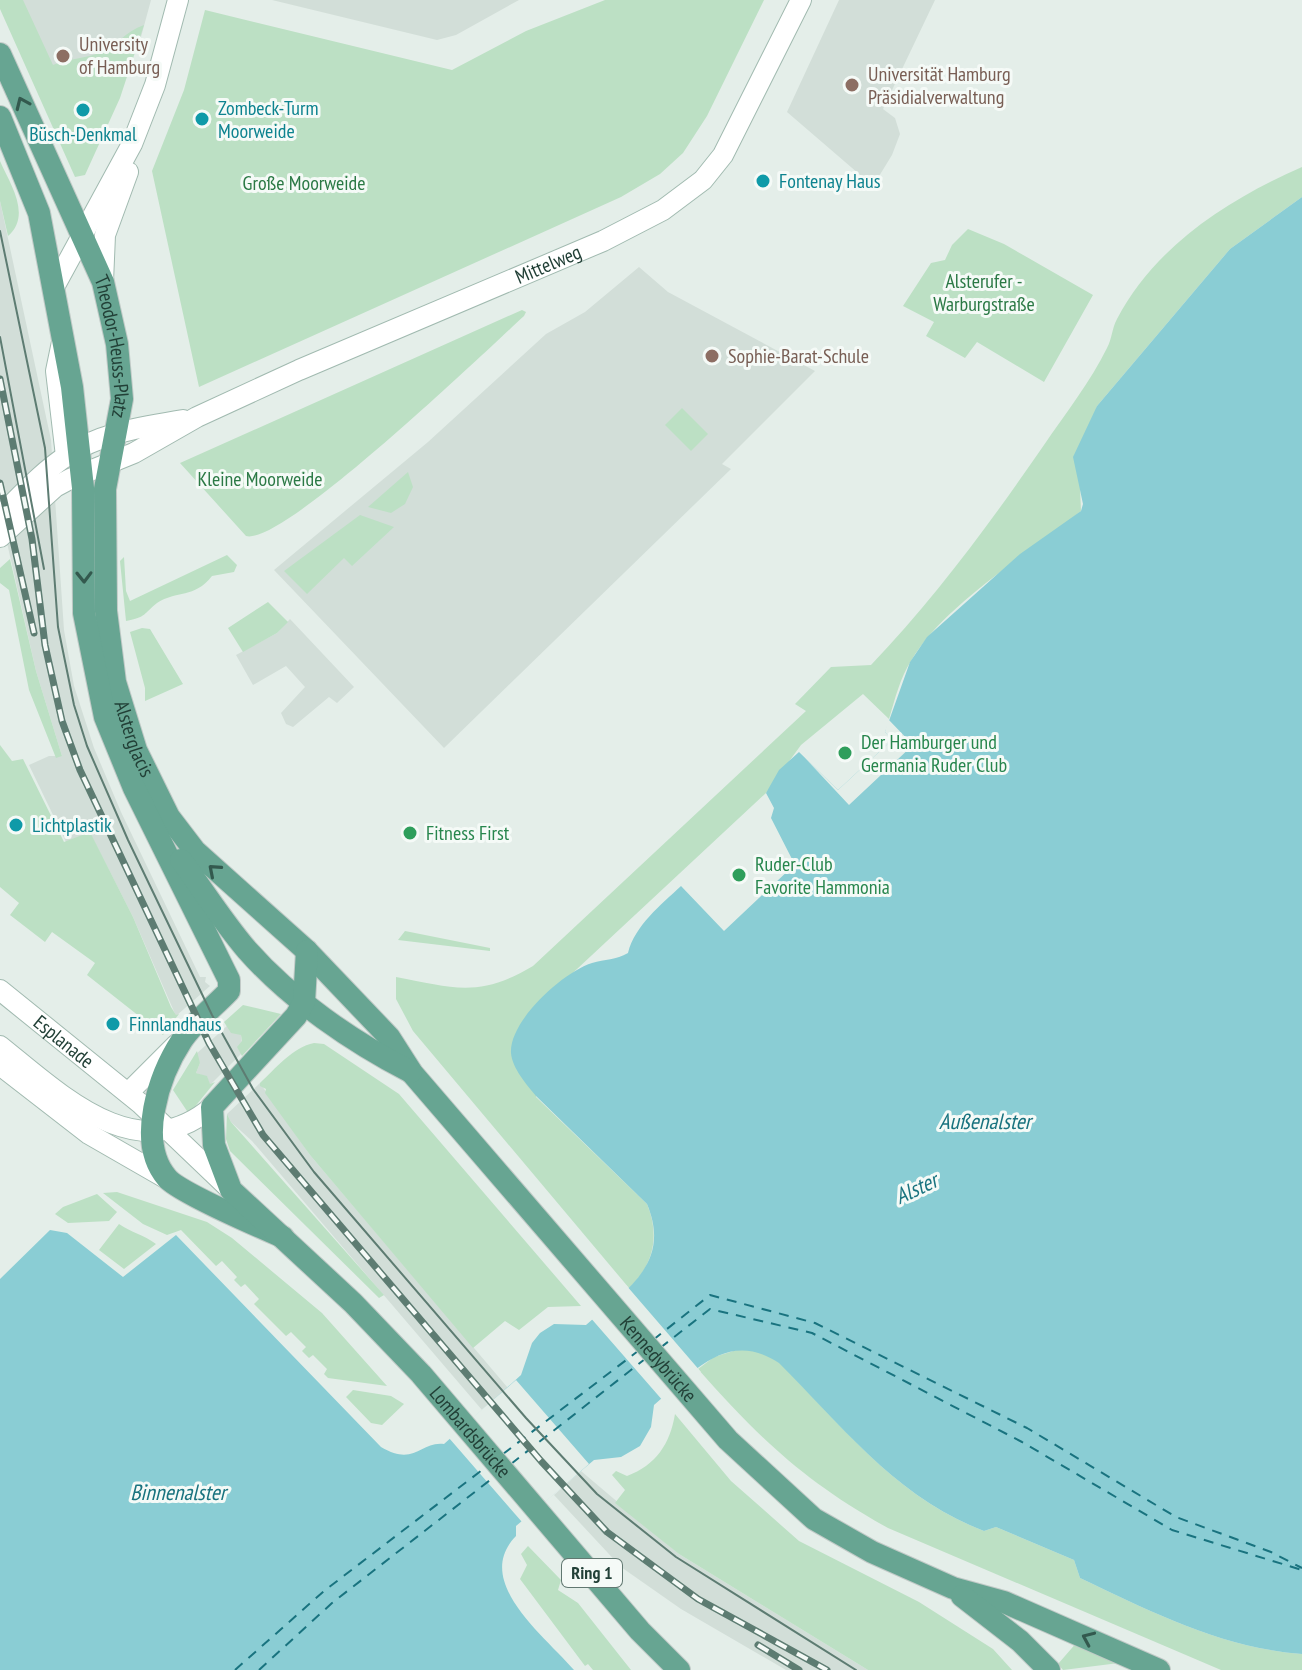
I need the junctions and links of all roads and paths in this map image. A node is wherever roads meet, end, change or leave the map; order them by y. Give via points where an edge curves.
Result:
1 (178, 0) edge
2 (801, 0) edge
3 (0, 54) edge
4 (0, 117) edge
5 (132, 144) junction
6 (80, 236) junction
7 (103, 282) junction
8 (53, 289) junction
9 (197, 417) junction
10 (116, 433) junction
11 (73, 452) junction
12 (109, 464) junction
13 (82, 474) junction
14 (0, 516) edge
15 (0, 537) edge
16 (147, 814) junction
17 (307, 951) junction
18 (264, 967) joint
19 (0, 990) edge
20 (304, 1002) junction
21 (182, 1040) junction
22 (0, 1046) edge
23 (0, 1065) edge
24 (412, 1073) junction
25 (128, 1093) junction
26 (212, 1107) junction
27 (157, 1124) junction
28 (96, 1127) junction
29 (169, 1180) junction
30 (231, 1190) junction
31 (283, 1237) junction
32 (953, 1588) junction
33 (645, 1638) junction
34 (1020, 1641) junction
35 (661, 1670) edge
36 (679, 1670) edge
37 (1028, 1670) edge
38 (1049, 1670) edge
39 (1159, 1670) edge

1 - 5 main road
2 - 9 main road, Mittelweg via 723,155 703,180 663,210
6 -> 3 main road, Theodor-Heuss-Platz
4 - 8 main road, Theodor-Heuss-Platz via 37,206
5 - 6 main road
5 - 7 main road via 130,167 105,235
6 - 7 main road, Theodor-Heuss-Platz
6 - 8 main road
7 - 10 main road, Theodor-Heuss-Platz via 120,371
8 - 11 main road, Theodor-Heuss-Platz
9 - 10 main road, Mittelweg
9 - 12 main road, Mittelweg
10 - 11 main road, Mittelweg
10 - 12 main road, Theodor-Heuss-Platz
11 - 13 main road, Alsterglacis
11 - 14 main road, Mittelweg
12 - 13 main road, Mittelweg
17 -> 12 main road, Alsterglacis via 195,851 169,817 136,750 120,704 108,641 103,530
13 - 15 main road, Mittelweg via 55,487
13 -> 16 main road, Alsterglacis via 88,644 105,717
16 - 18 main road, Alsterglacis
16 - 21 main road, Alsterglacis via 227,973 229,991
17 - 20 main road
17 - 24 main road, Kennedybrücke via 389,1037
18 - 20 main road, Kennedybrücke
19 - 25 main road, Esplanade / Ring 1
20 - 24 main road, Kennedybrücke
20 - 26 main road
21 - 25 main road
21 - 27 main road
22 - 28 main road
23 - 28 main road, Ring 1
24 - 32 main road, Kennedybrücke via 747,1458 814,1519
25 - 27 main road, Lombardsbrücke / Ring 1
26 - 27 main road via 199,1118
26 - 30 main road via 214,1145
27 - 28 main road
27 - 29 main road via 155,1158
27 - 30 main road, Lombardsbrücke / Ring 1
28 - 29 main road, Lombardsbrücke / Ring 1
29 - 31 main road, Lombardsbrücke / Ring 1
30 - 31 main road, Lombardsbrücke / Ring 1
31 - 33 main road, Lombardsbrücke / Ring 1 via 466,1423
32 - 34 main road, Kennedybrücke
39 -> 32 main road, Kennedybrücke via 1004,1602
33 - 35 main road, Lombardsbrücke
33 - 36 main road, Lombardsbrücke / Ring 1
34 - 37 main road
34 - 38 main road, Kennedybrücke

